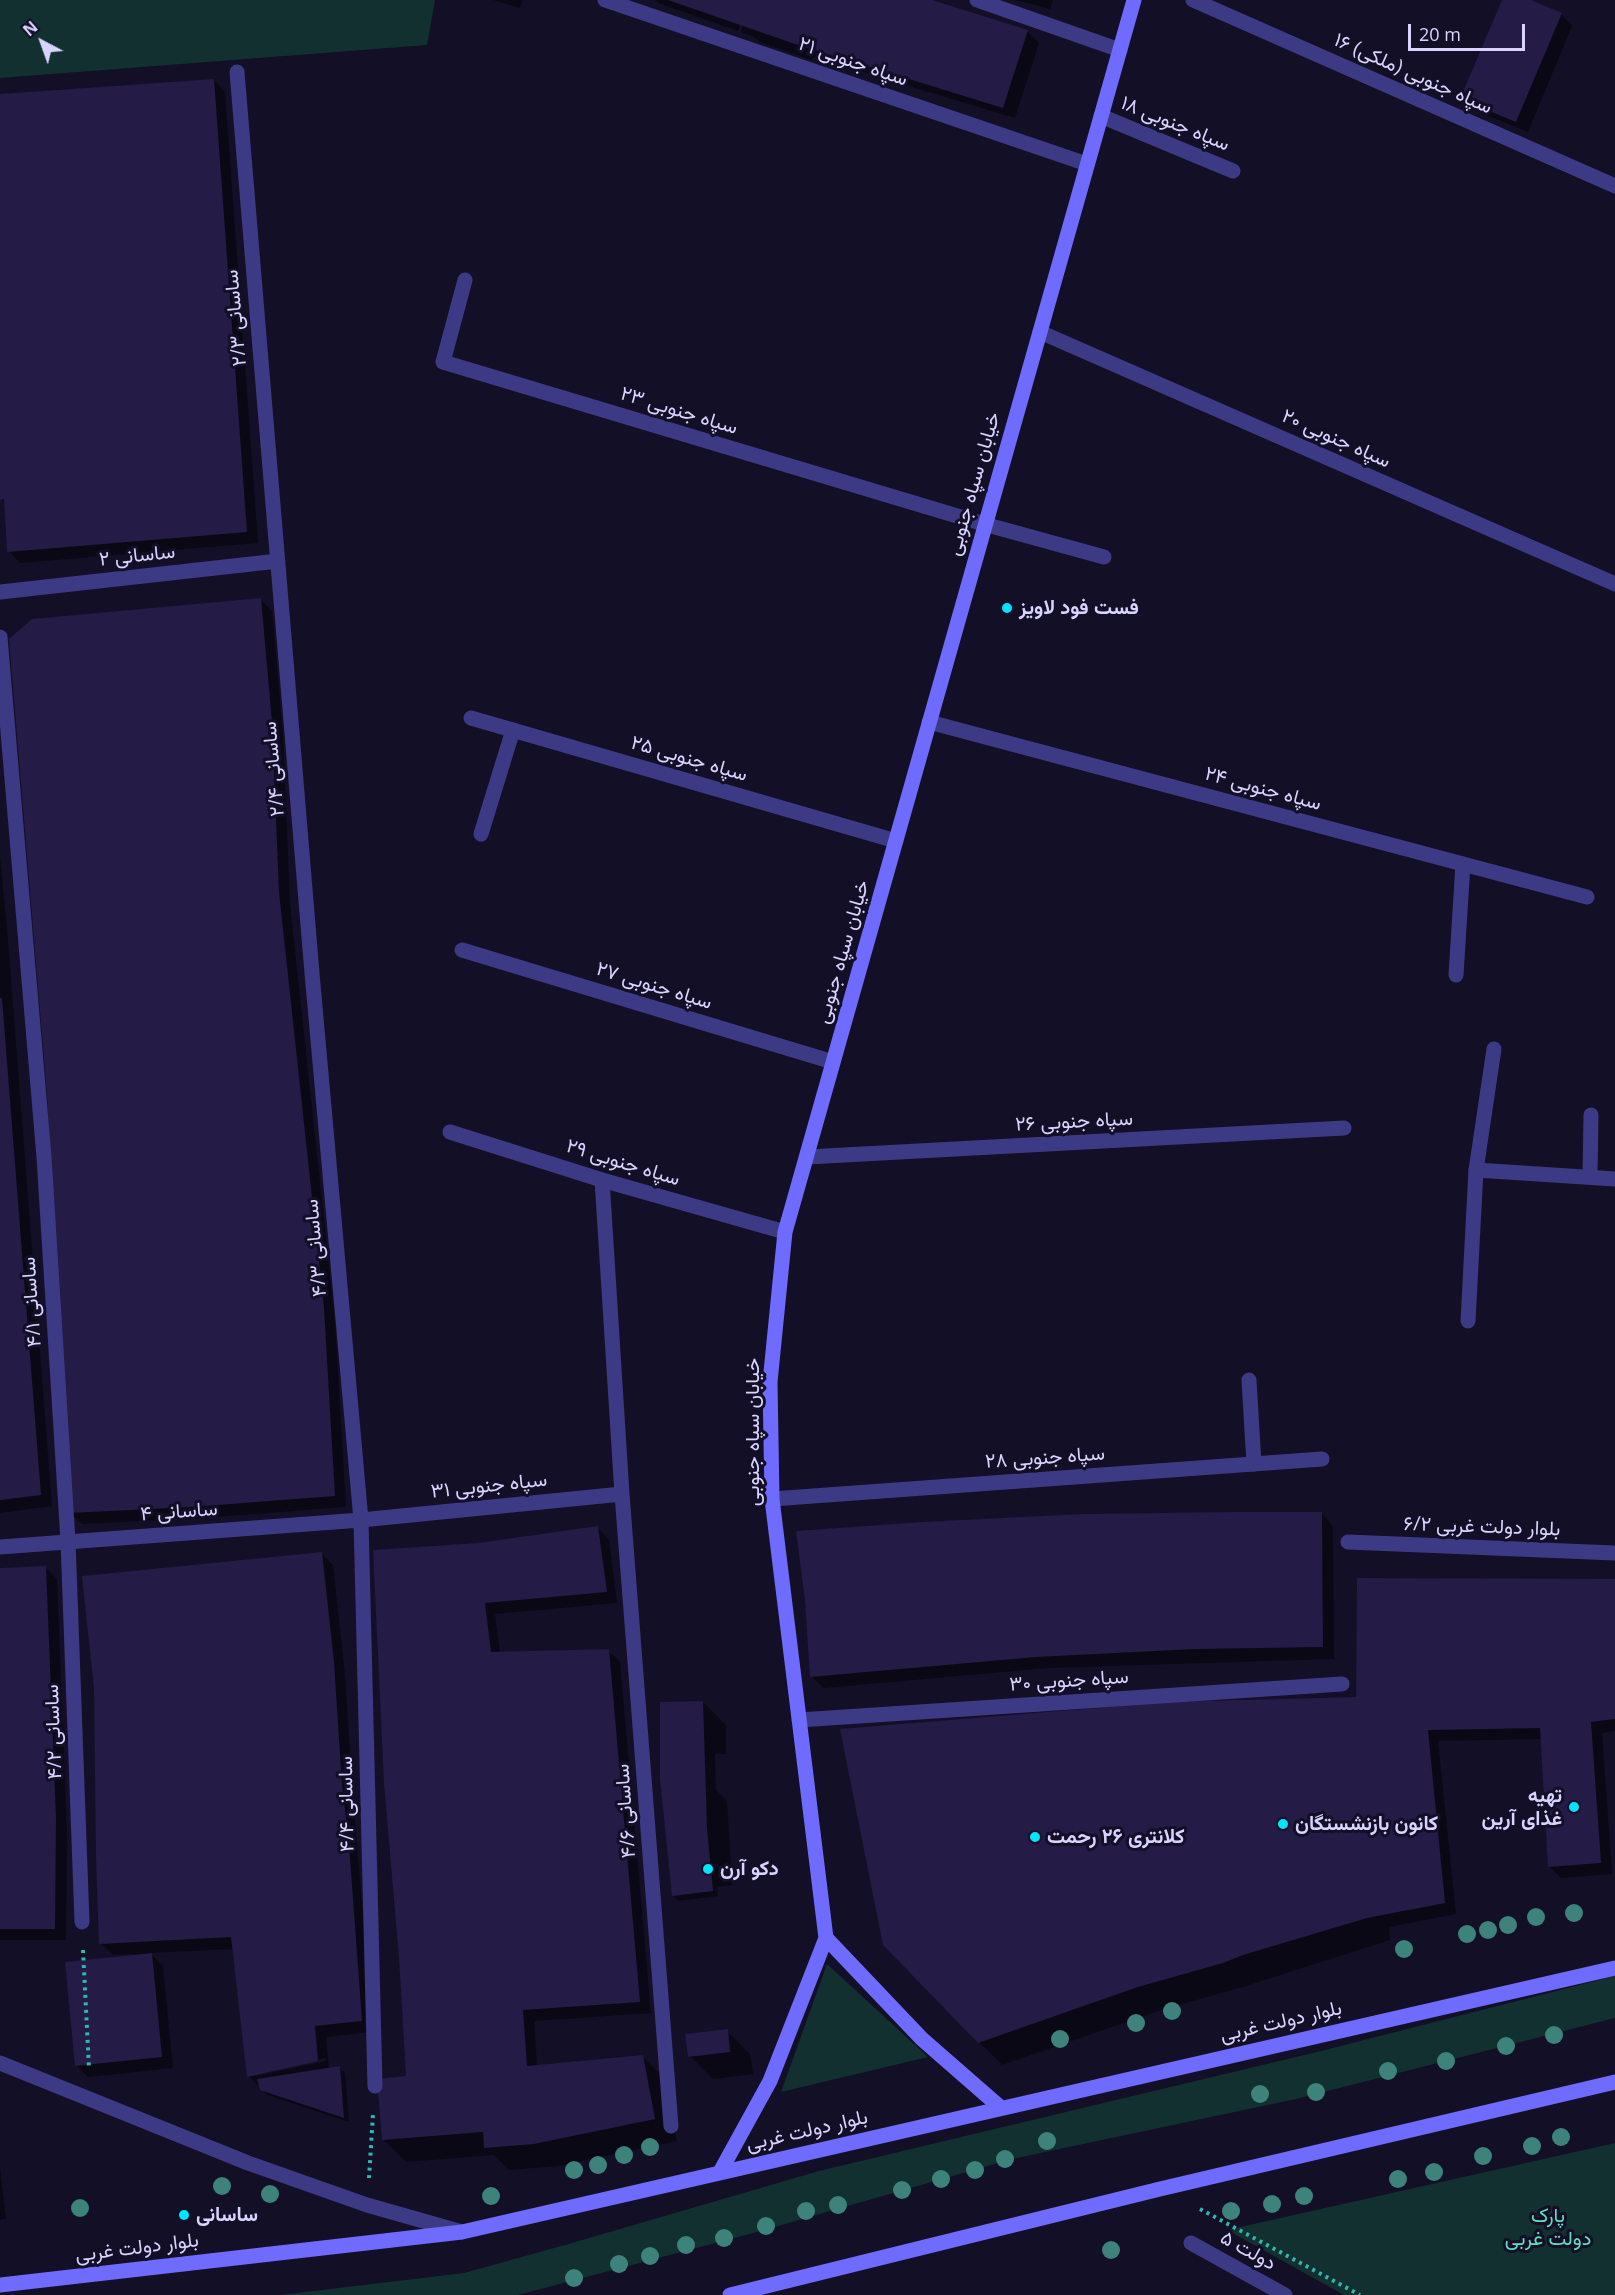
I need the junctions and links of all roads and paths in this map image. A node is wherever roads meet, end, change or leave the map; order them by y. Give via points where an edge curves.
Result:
1 (605, 0) edge
2 (977, 0) edge
3 (1134, 0) edge
4 (1193, 0) edge
5 (631, 4) edge
6 (1120, 50) junction
7 (237, 72) dead end
8 (1101, 116) junction
9 (1087, 164) junction
10 (1233, 171) dead end
11 (1615, 186) edge
12 (465, 280) dead end
13 (1040, 332) junction
14 (984, 524) junction
15 (1104, 557) dead end
16 (278, 561) junction
17 (1615, 584) edge
18 (0, 592) edge
19 (0, 637) edge
20 (471, 718) dead end
21 (929, 722) junction
22 (513, 730) junction
23 (482, 834) dead end
24 (896, 841) junction
25 (1463, 864) junction
26 (1587, 897) dead end
27 (462, 950) dead end
28 (312, 973) joint
29 (1456, 975) dead end
30 (1494, 1049) dead end
31 (834, 1062) junction
32 (1591, 1115) dead end
33 (1344, 1128) dead end
34 (450, 1132) dead end
35 (807, 1157) junction
36 (1476, 1170) junction
37 (1590, 1176) junction
38 (1615, 1179) edge
39 (602, 1180) junction
40 (785, 1232) junction
41 (1468, 1320) dead end
42 (1249, 1380) dead end
43 (1322, 1459) dead end
44 (1254, 1464) junction
45 (622, 1494) junction
46 (772, 1499) junction
47 (361, 1520) junction
48 (68, 1541) junction
49 (1348, 1542) dead end
50 (0, 1547) edge
51 (1615, 1553) edge
52 (1342, 1684) dead end
53 (799, 1720) junction
54 (82, 1922) joint
55 (826, 1938) junction
56 (1615, 1968) edge
57 (0, 2062) edge
58 (1615, 2082) edge
59 (375, 2086) joint
60 (90, 2098) junction
61 (1001, 2108) junction
62 (671, 2126) dead end
63 (720, 2172) junction
64 (1160, 2189) junction
65 (367, 2205) junction
66 (462, 2232) junction
67 (1191, 2243) dead end
68 (0, 2285) edge
69 (730, 2295) edge
70 (1285, 2295) edge
71 (1360, 2295) edge

1 - 5 street, ۲۱ سپاه جنوبی
2 - 6 street
3 - 6 main road, خیابان سپاه جنوبی
4 - 11 street, ۱۶ سپاه جنوبی (ملکی)
5 - 9 street, ۲۱ سپاه جنوبی
6 - 8 main road, خیابان سپاه جنوبی
7 - 16 street, ۲/۳ ساسانی
8 - 9 main road, خیابان سپاه جنوبی
8 - 10 street, ۱۸ سپاه جنوبی
9 - 13 main road, خیابان سپاه جنوبی
12 - 14 street, ۲۳ سپاه جنوبی via 443,362
13 - 14 main road, خیابان سپاه جنوبی
13 - 17 street, ۲۰ سپاه جنوبی
14 - 15 street
14 - 21 main road, خیابان سپاه جنوبی
16 - 18 street, ۲ ساسانی
16 - 28 street, ۲/۴ ساسانی
19 - 48 street, ۴/۱ ساسانی via 44,1157
20 - 22 street, ۲۵ سپاه جنوبی
21 - 24 main road, خیابان سپاه جنوبی
21 - 25 street, ۲۴ سپاه جنوبی
22 - 23 street
22 - 24 street, ۲۵ سپاه جنوبی
24 - 31 main road, خیابان سپاه جنوبی
25 - 26 street, ۲۴ سپاه جنوبی
25 - 29 street
27 - 31 street, ۲۷ سپاه جنوبی
28 - 47 street, ۴/۳ ساسانی
30 - 36 street
31 - 35 main road, خیابان سپاه جنوبی
32 - 37 street
33 - 35 street, ۲۶ سپاه جنوبی
34 - 39 street, ۲۹ سپاه جنوبی
35 - 40 main road, خیابان سپاه جنوبی
36 - 37 street
36 - 41 street
37 - 38 street
39 - 40 street, ۲۹ سپاه جنوبی
39 - 45 street, ۴/۶ ساسانی
40 - 46 main road, خیابان سپاه جنوبی via 770,1382
42 - 44 street
43 - 44 street, ۲۸ سپاه جنوبی
44 - 46 street, ۲۸ سپاه جنوبی
45 - 47 street, ۳۱ سپاه جنوبی
45 - 62 street, ۴/۶ ساسانی
46 - 53 main road, خیابان سپاه جنوبی
47 - 48 street, ۴ ساسانی
47 - 59 street, ۴/۴ ساسانی
48 - 50 street, ۴ ساسانی
48 - 54 street, ۴/۲ ساسانی
49 - 51 street, بلوار دولت غربی ۶/۲
52 - 53 street, ۳۰ سپاه جنوبی
53 - 55 main road, خیابان سپاه جنوبی
54 - 60 path
55 - 61 main road via 922,2038
55 - 63 main road via 770,2080
56 - 61 main road, بلوار دولت غربی
57 - 60 street
58 - 64 main road
59 - 65 path
60 - 65 street via 248,2163
61 - 63 main road, بلوار دولت غربی
63 - 66 main road, بلوار دولت غربی
64 - 69 main road
64 - 71 path
65 - 66 street
66 - 68 main road, بلوار دولت غربی
67 - 70 street, ۵ دولت

